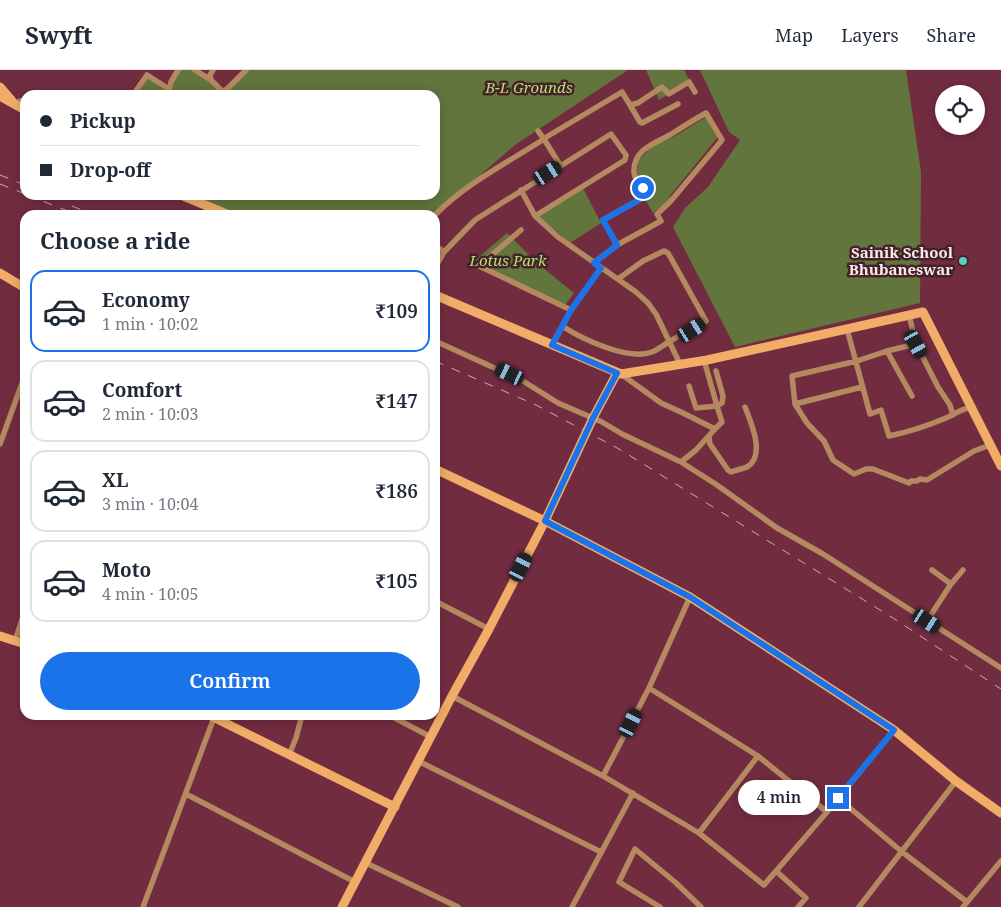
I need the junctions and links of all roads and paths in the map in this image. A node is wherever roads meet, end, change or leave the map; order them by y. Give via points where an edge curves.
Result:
1 (178, 70) edge
2 (195, 70) edge
3 (213, 70) edge
4 (246, 70) edge
5 (211, 80) junction
6 (0, 87) edge
7 (137, 90) edge
8 (166, 90) edge
9 (169, 90) edge
10 (219, 90) edge
11 (224, 90) edge
12 (696, 92) dead end
13 (0, 98) edge
14 (20, 101) edge
15 (13, 103) junction
16 (678, 104) dead end
17 (630, 105) junction
18 (20, 107) edge
19 (538, 131) dead end
20 (543, 139) junction
21 (560, 165) junction
22 (521, 190) junction
23 (193, 200) edge
24 (217, 210) edge
25 (440, 210) edge
26 (535, 216) junction
27 (521, 230) dead end
28 (617, 245) junction
29 (440, 248) edge
30 (444, 252) junction
31 (440, 259) edge
32 (594, 263) junction
33 (601, 268) junction
34 (0, 273) edge
35 (618, 279) junction
36 (20, 285) edge
37 (440, 298) edge
38 (571, 310) junction
39 (908, 315) junction
40 (562, 326) junction
41 (847, 329) junction
42 (670, 341) junction
43 (440, 344) edge
44 (916, 344) junction
45 (552, 345) junction
46 (887, 351) junction
47 (704, 360) junction
48 (857, 361) junction
49 (680, 364) junction
50 (716, 371) dead end
51 (619, 373) junction
52 (688, 386) dead end
53 (862, 387) junction
54 (20, 388) edge
55 (912, 396) dead end
56 (795, 404) junction
57 (717, 406) junction
58 (745, 407) dead end
59 (696, 408) junction
60 (971, 408) junction
61 (953, 415) junction
62 (593, 418) junction
63 (693, 418) junction
64 (715, 429) junction
65 (709, 437) junction
66 (0, 444) edge
67 (990, 445) junction
68 (681, 462) junction
69 (1001, 466) edge
70 (440, 471) edge
71 (545, 521) junction
72 (932, 570) dead end
73 (963, 570) dead end
74 (951, 584) junction
75 (690, 597) junction
76 (440, 604) edge
77 (927, 621) junction
78 (20, 626) edge
79 (489, 629) junction
80 (0, 636) edge
81 (15, 641) junction
82 (20, 642) edge
83 (1001, 668) edge
84 (649, 688) junction
85 (452, 696) junction
86 (440, 719) edge
87 (211, 720) edge
88 (220, 720) edge
89 (301, 720) edge
90 (399, 720) edge
91 (439, 720) edge
92 (894, 730) junction
93 (431, 736) junction
94 (289, 755) junction
95 (758, 756) junction
96 (418, 761) junction
97 (603, 776) junction
98 (956, 781) junction
99 (633, 793) junction
100 (186, 794) junction
101 (838, 798) junction
102 (395, 807) junction
103 (827, 812) junction
104 (1001, 812) edge
105 (699, 833) junction
106 (901, 851) junction
107 (601, 852) junction
108 (1001, 860) edge
109 (366, 864) junction
110 (776, 871) junction
111 (355, 882) junction
112 (965, 905) edge
113 (143, 907) edge
114 (342, 907) edge
115 (458, 907) edge
116 (572, 907) edge
117 (660, 907) edge
118 (701, 907) edge
119 (798, 907) edge
120 (859, 907) edge

1 - 9 street
2 - 5 street
3 - 5 street
4 - 11 street
5 - 10 street
6 - 15 street
7 - 8 street via 148,76
12 - 17 street via 689,82 669,94 662,87
13 - 15 street
14 - 15 street
15 - 18 street
16 - 17 street via 642,123
17 - 20 street via 622,92
19 - 20 street
20 - 21 street
20 - 25 street via 455,196
21 - 22 street
21 - 26 street via 611,134 626,155 625,160
22 - 26 street
22 - 30 street via 475,220
23 - 24 street
26 - 32 street
27 - 38 street via 479,266
28 - 28 street via 661,221 657,214 722,140 706,113 650,144 636,159 635,179 646,196 603,220
28 - 32 street
29 - 30 street
30 - 31 street
32 - 33 street
33 - 35 street
33 - 38 street
34 - 36 street
35 - 42 street via 648,303
35 - 42 street via 643,261 668,253 706,321
37 - 45 street
38 - 40 street
39 - 41 street
39 - 44 street
39 - 60 street via 923,312
40 - 42 street via 576,335 624,353 639,355 653,352
40 - 45 street
41 - 47 street
41 - 48 street
42 - 49 street
43 - 62 street via 523,381 558,403
44 - 46 street
44 - 61 street
45 - 51 street
46 - 48 street
46 - 55 street
47 - 49 street
47 - 57 street
48 - 53 street
48 - 56 street via 792,376
49 - 51 street
50 - 57 street via 723,396 722,403
51 - 62 street
51 - 63 street via 661,403
52 - 59 street
53 - 56 street
53 - 61 street via 870,414 880,410 890,436
54 - 66 street
56 - 67 street via 824,441 833,460 854,474 873,469 909,483 927,480 974,451
57 - 59 street
57 - 64 street via 722,422
58 - 65 street via 756,438 754,459 747,467 728,470 710,444
59 - 63 street
60 - 61 street via 964,408
60 - 67 street
62 - 68 street
62 - 71 street
63 - 64 street
64 - 65 street
65 - 68 street
67 - 69 street
68 - 77 street via 777,528
70 - 71 street
71 - 75 street
71 - 79 street
72 - 74 street
73 - 74 street
74 - 77 street
75 - 84 street
75 - 92 street
76 - 79 street
77 - 83 street
78 - 81 street
79 - 85 street
80 - 81 street
81 - 82 street
84 - 95 street
84 - 97 street
85 - 86 street
85 - 97 street
87 - 100 street
88 - 94 street
89 - 94 street
90 - 93 street
91 - 93 street
92 - 98 street
92 - 101 street
93 - 96 street
94 - 102 street
95 - 103 street
95 - 105 street
96 - 102 street
96 - 107 street
97 - 99 street
98 - 104 street
98 - 106 street
99 - 105 street
99 - 107 street
100 - 111 street
100 - 113 street
101 - 103 street
101 - 106 street
102 - 109 street
103 - 110 street
105 - 110 street via 764,885
106 - 112 street
106 - 120 street
107 - 116 street
108 - 112 street
109 - 111 street
109 - 115 street
110 - 119 street via 806,898
111 - 114 street
117 - 118 street via 619,882 635,849

